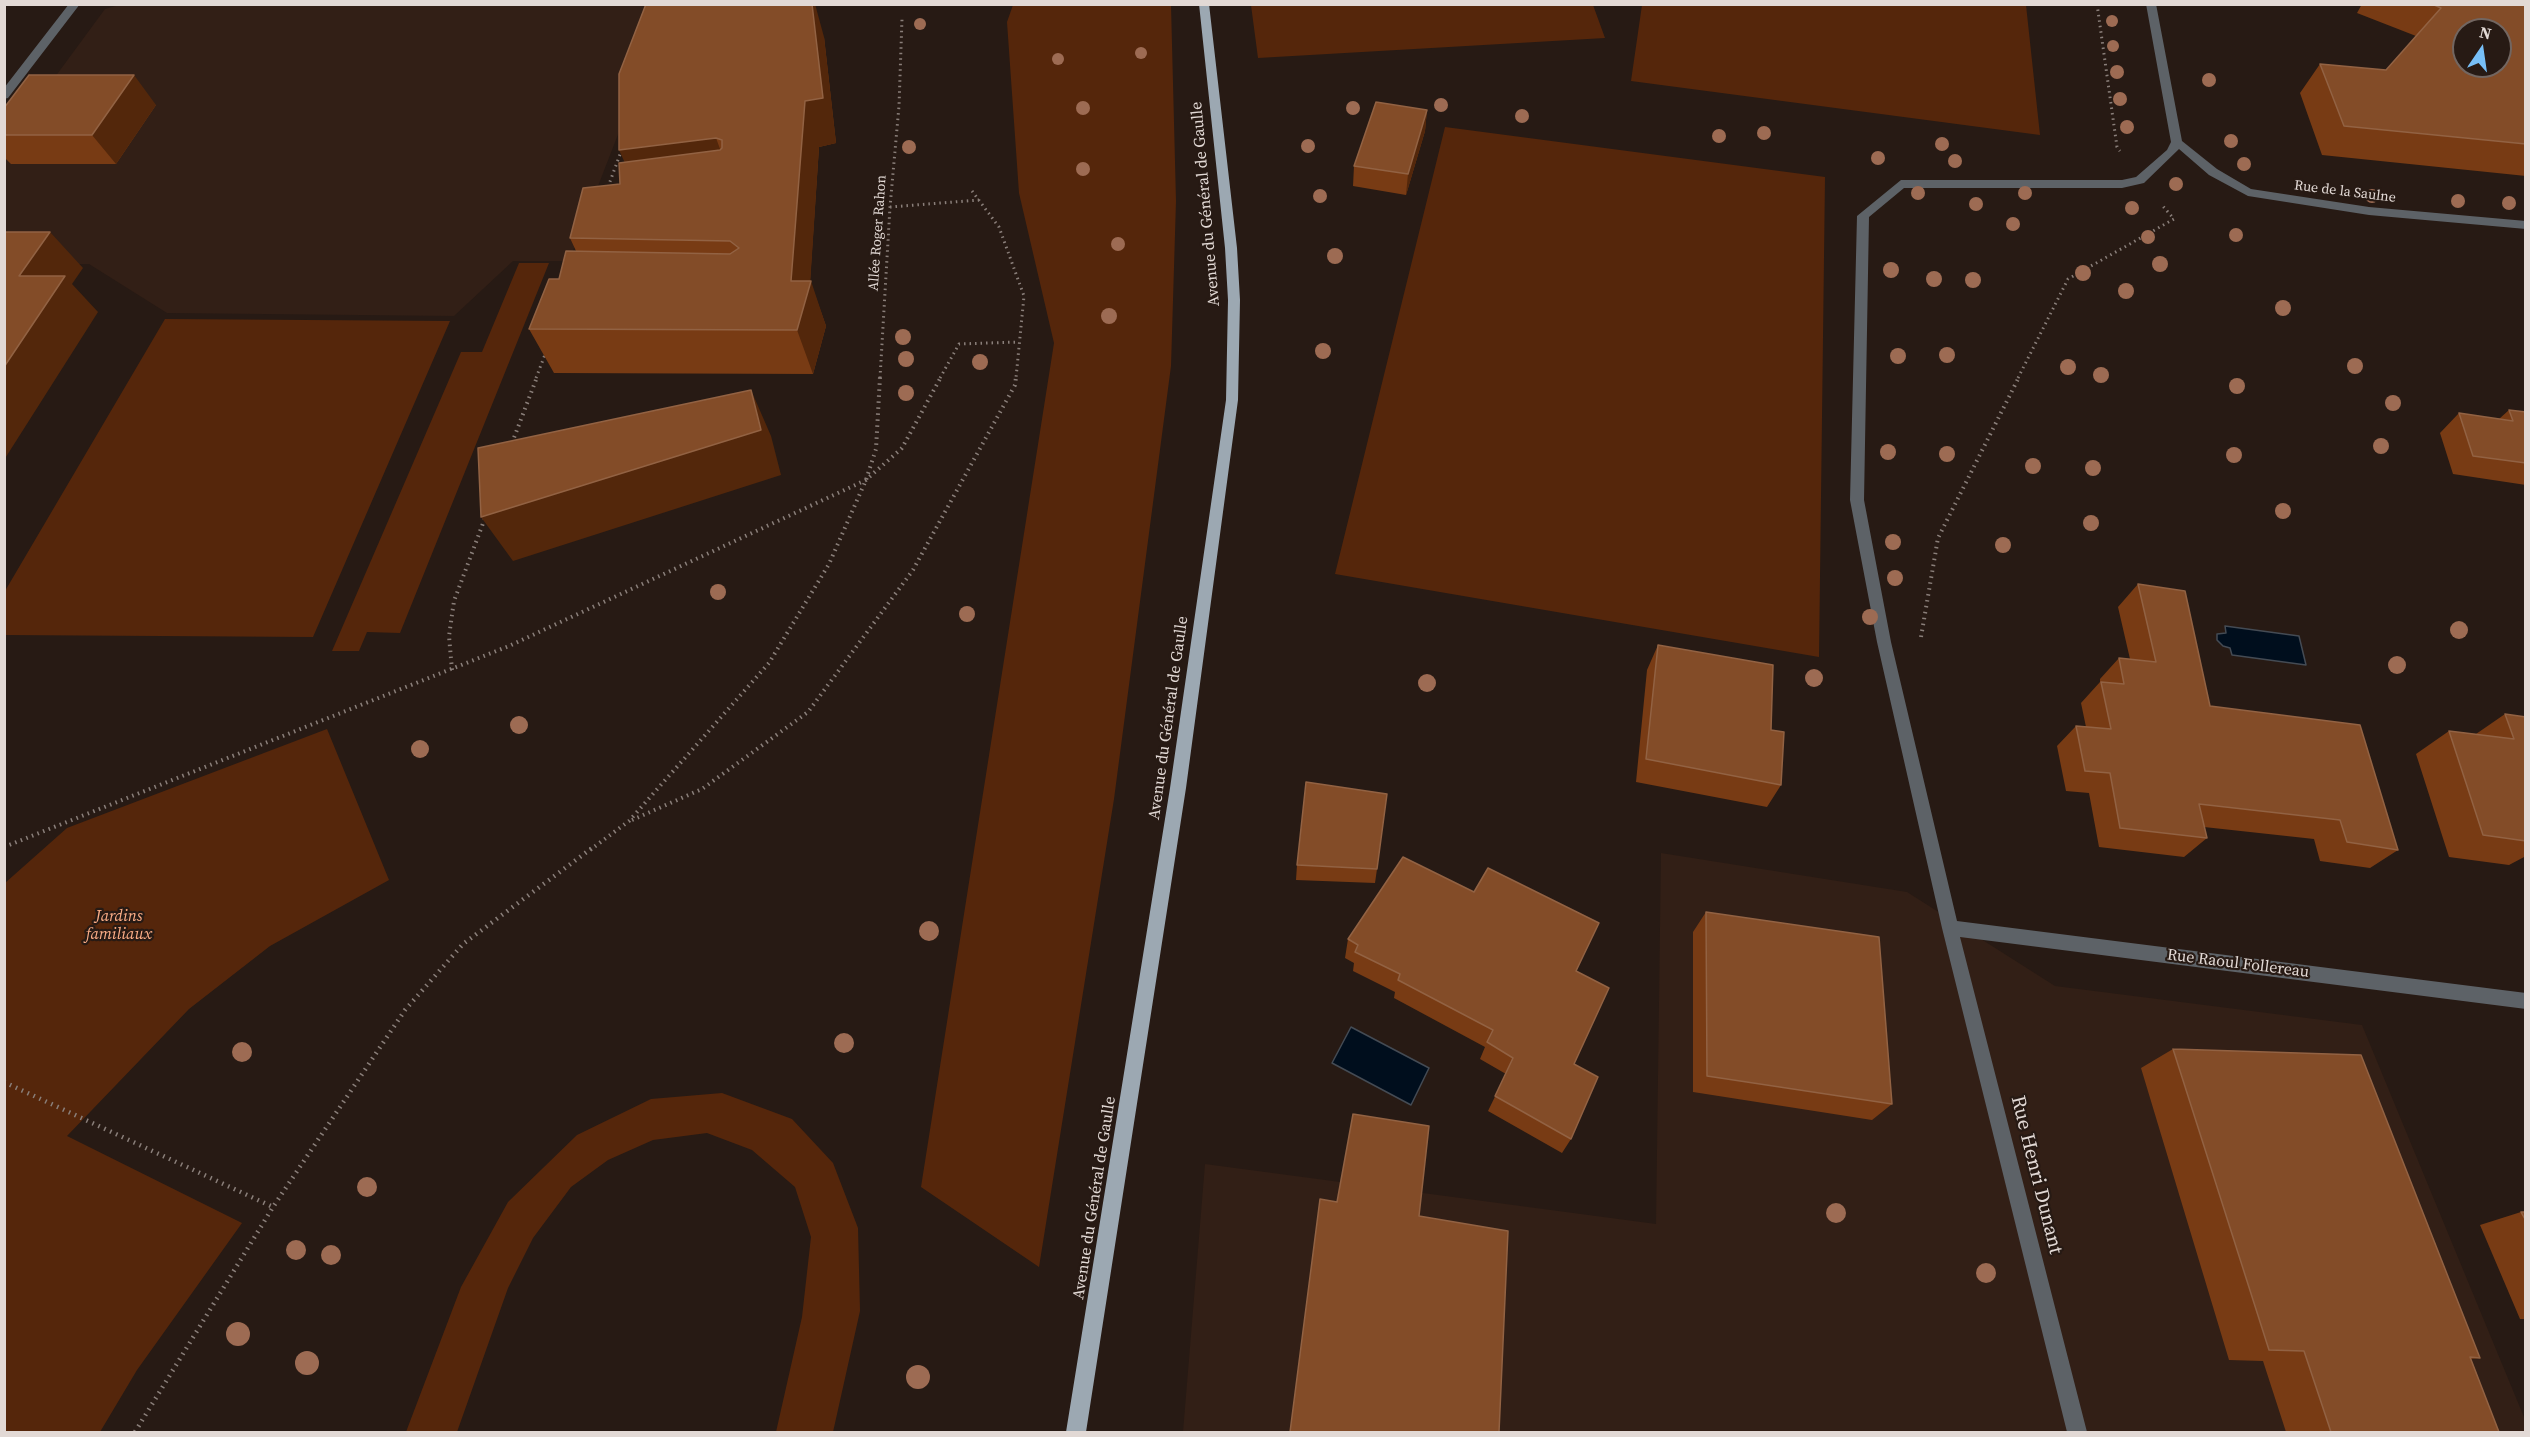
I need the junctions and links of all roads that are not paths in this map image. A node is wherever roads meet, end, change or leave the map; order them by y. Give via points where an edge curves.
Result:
1 (75, 4) edge
2 (1204, 4) edge
3 (2151, 4) edge
4 (4, 96) edge
5 (2177, 142) junction
6 (2526, 225) edge
7 (1950, 928) junction
8 (2526, 1001) edge
9 (1076, 1432) edge
10 (2077, 1432) edge

1 - 4 street
2 - 9 main road, Avenue du Général de Gaulle via 1231,248 1232,400 1178,788
3 - 5 street
5 - 6 street, Rue de la Saulne via 2213,172 2248,192 2368,212
5 - 7 street, Rue Henri Dunant via 2172,152 2140,180 2121,184 1901,184 1863,216 1857,500 1884,642
7 - 8 street, Rue Raoul Follereau
7 - 10 street, Rue Henri Dunant

